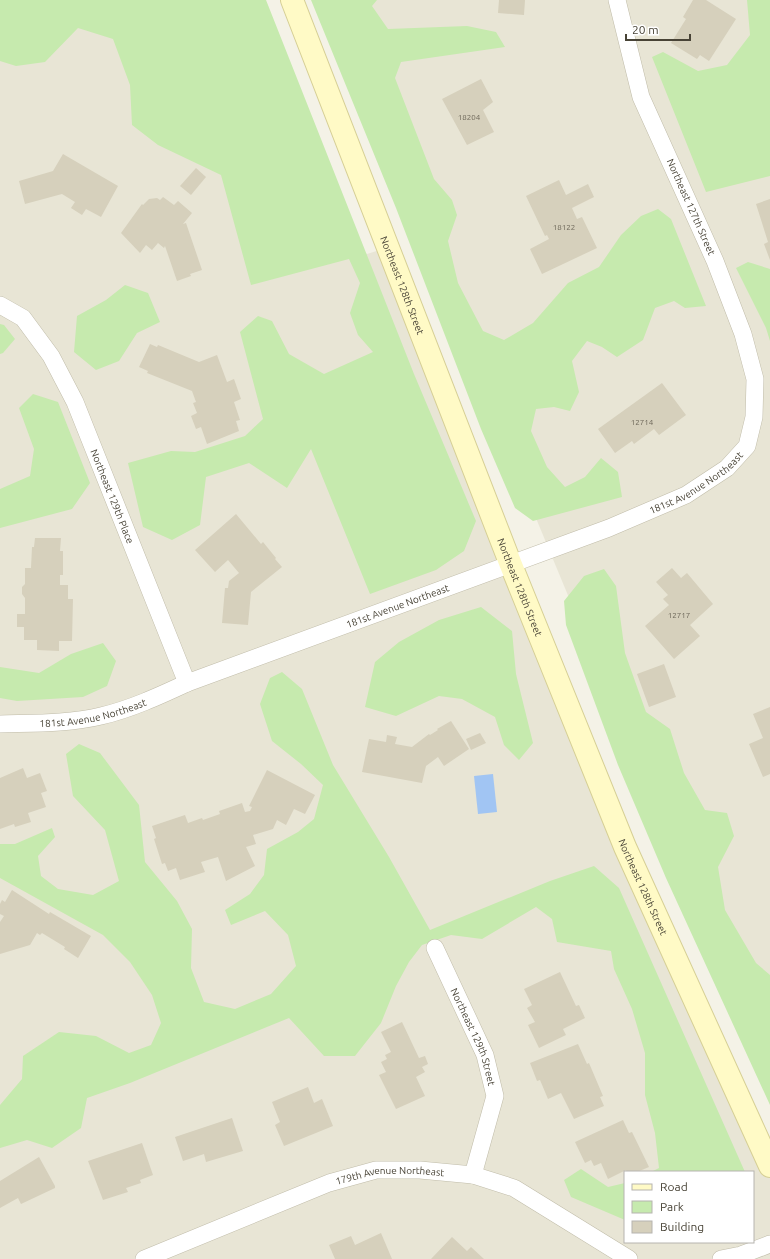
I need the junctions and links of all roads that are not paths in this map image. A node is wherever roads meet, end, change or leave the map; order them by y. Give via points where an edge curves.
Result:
1 (292, 0) edge
2 (617, 0) edge
3 (0, 305) edge
4 (754, 417) joint
5 (511, 565) junction
6 (187, 683) junction
7 (0, 724) edge
8 (435, 948) dead end
9 (770, 1166) edge
10 (473, 1175) junction
11 (770, 1244) edge
12 (144, 1259) edge
13 (630, 1259) edge
14 (721, 1259) edge

1 - 5 street, Northeast 128th Street
2 - 4 street, Northeast 127th Street via 640,97 715,261 743,334 755,379
3 - 6 street, Northeast 129th Place via 23,318 51,356 75,402
4 - 5 street, 181st Avenue Northeast via 747,446 727,468 686,495 609,528
5 - 6 street, 181st Avenue Northeast
5 - 9 street, Northeast 128th Street via 624,847
6 - 7 street, 181st Avenue Northeast via 150,701 101,716 51,723
8 - 10 street, Northeast 129th Street via 485,1054 495,1096
10 - 12 street, 179th Avenue Northeast via 420,1170 376,1170 329,1183
10 - 13 street, 179th Avenue Northeast via 514,1188
11 - 14 street via 741,1255

